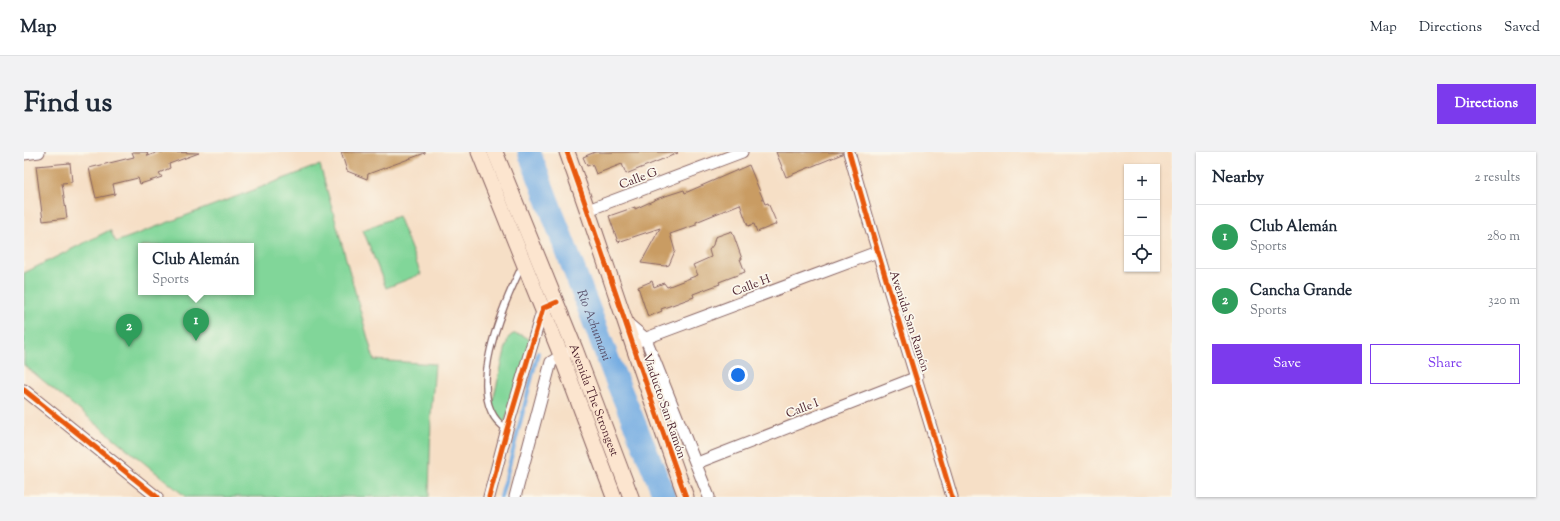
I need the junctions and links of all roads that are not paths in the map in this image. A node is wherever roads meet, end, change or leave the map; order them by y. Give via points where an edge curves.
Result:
1 (39, 152) edge
2 (567, 152) edge
3 (742, 152) edge
4 (849, 152) edge
5 (24, 154) edge
6 (496, 155) edge
7 (481, 158) edge
8 (588, 210) junction
9 (877, 252) junction
10 (523, 264) junction
11 (557, 302) junction
12 (543, 308) junction
13 (640, 341) junction
14 (575, 349) junction
15 (561, 354) junction
16 (917, 377) junction
17 (24, 390) edge
18 (507, 429) junction
19 (697, 464) junction
20 (157, 497) edge
21 (489, 497) edge
22 (515, 497) edge
23 (614, 497) edge
24 (631, 497) edge
25 (686, 497) edge
26 (709, 497) edge
27 (952, 497) edge

1 - 5 street
2 - 8 main road, Viaducto San Ramón
3 - 8 street, Calle G
4 - 9 street, Avenida San Ramón
6 - 7 main road
6 - 11 main road, Avenida The Strongest
7 - 10 main road, Avenida The Strongest
8 - 13 main road, Viaducto San Ramón via 626,322
9 - 13 street, Calle H
9 - 16 street, Avenida San Ramón
10 - 12 main road, Avenida The Strongest
10 - 18 lane via 501,317 486,371 486,401 498,424
11 - 12 street
11 - 14 main road, Avenida The Strongest
12 - 15 main road, Avenida The Strongest
12 - 18 street
13 - 19 street
13 - 25 main road, Viaducto San Ramón via 652,407
14 - 15 street
14 - 24 main road, Avenida The Strongest
15 - 22 street via 551,362
15 - 23 main road, Avenida The Strongest
16 - 19 street, Calle I
16 - 27 street, Avenida San Ramón
17 - 20 street
18 - 21 street
19 - 26 street

